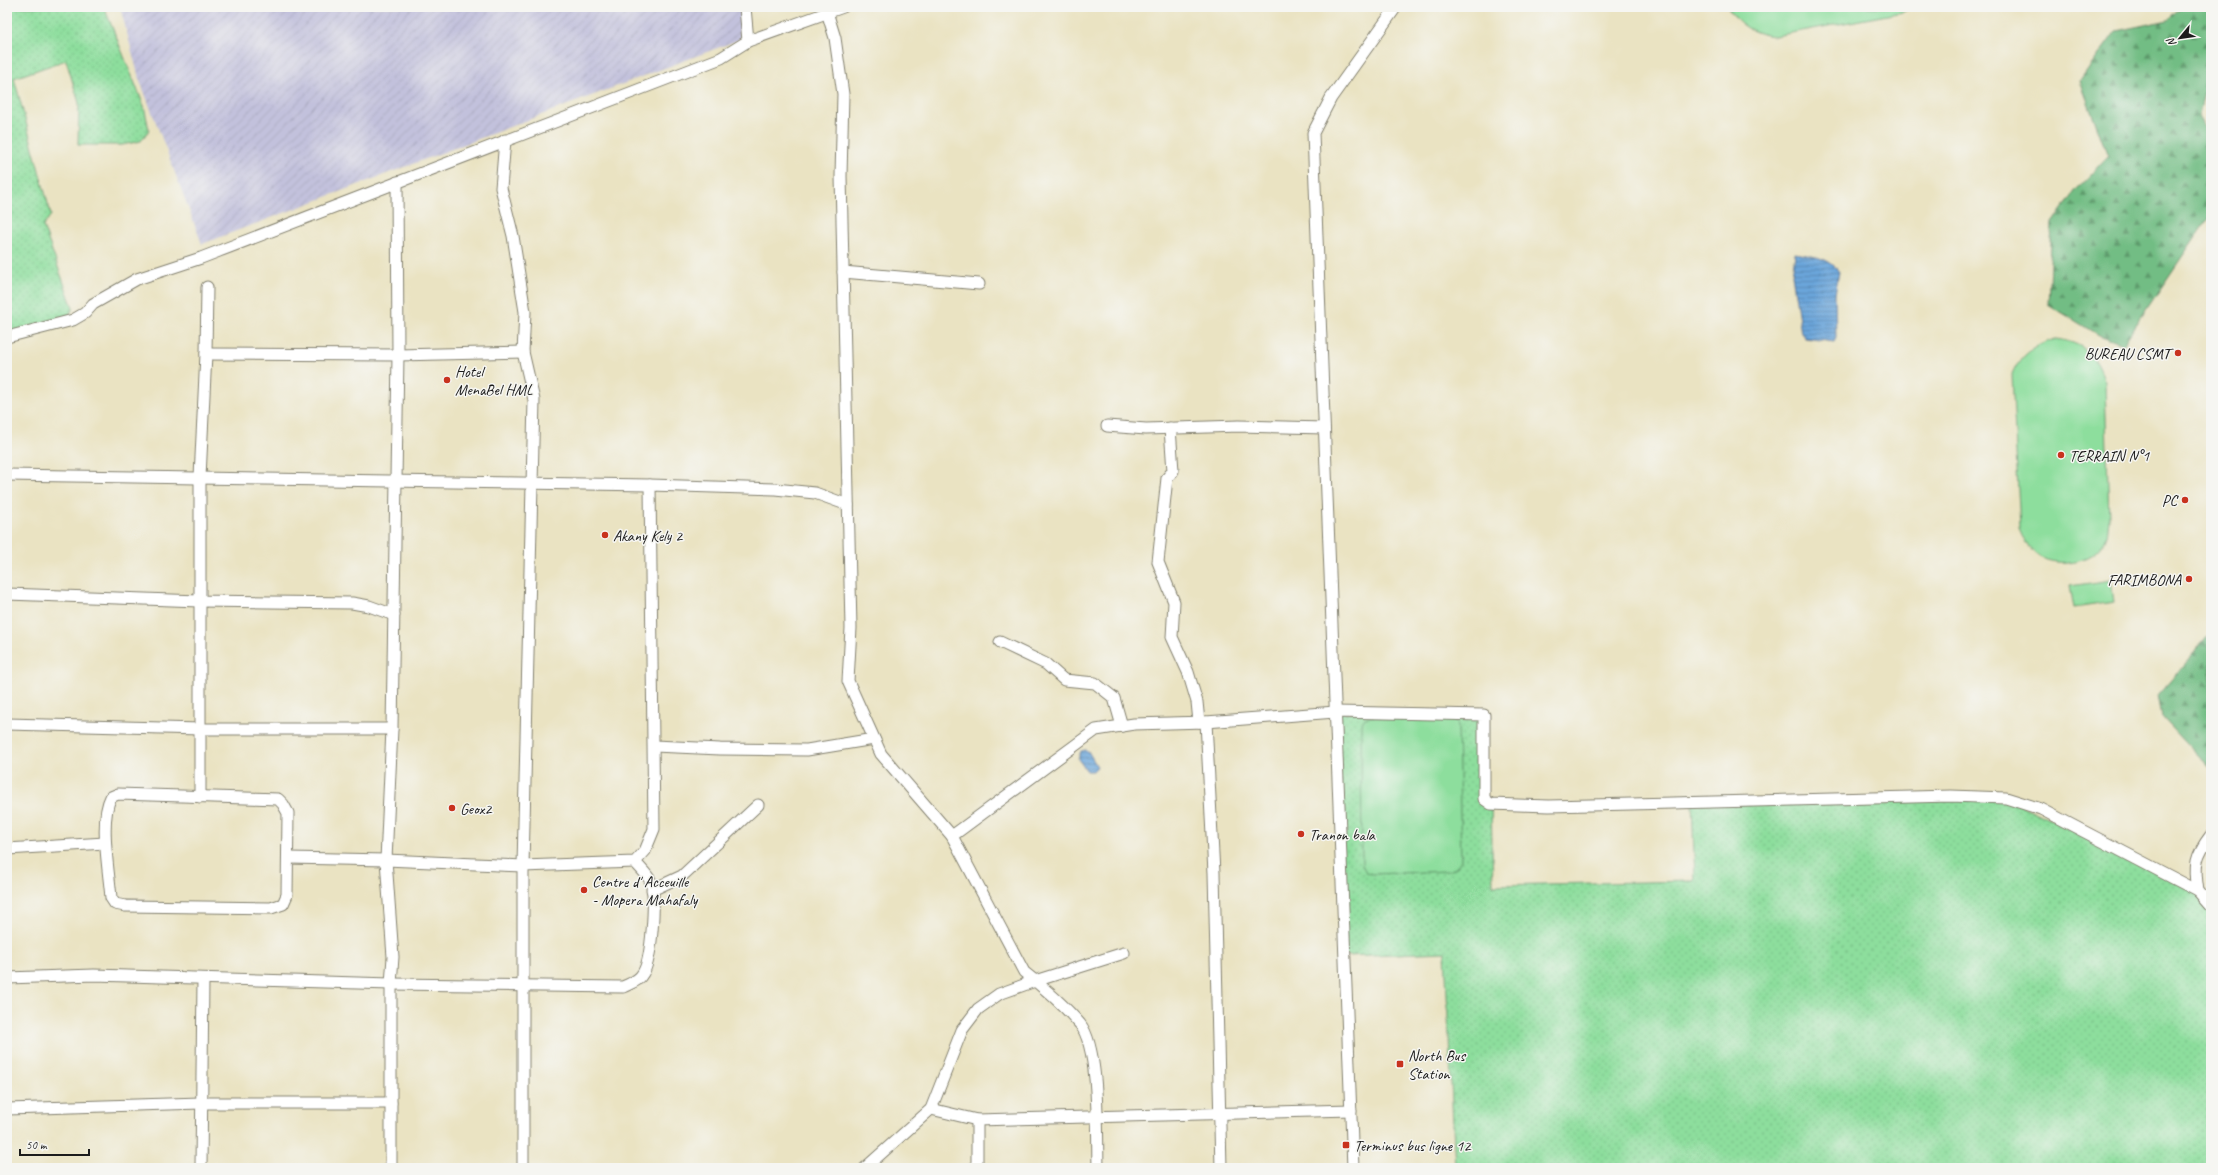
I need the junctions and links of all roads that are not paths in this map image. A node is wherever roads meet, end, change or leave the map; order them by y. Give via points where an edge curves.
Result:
1 (745, 7) edge
2 (843, 7) edge
3 (1396, 7) edge
4 (827, 12) junction
5 (748, 41) junction
6 (505, 140) junction
7 (397, 182) junction
8 (843, 272) junction
9 (979, 284) dead end
10 (207, 286) dead end
11 (7, 337) edge
12 (523, 352) junction
13 (206, 354) junction
14 (398, 355) junction
15 (1107, 426) dead end
16 (1170, 428) junction
17 (1324, 428) junction
18 (7, 475) edge
19 (200, 477) junction
20 (395, 482) junction
21 (532, 484) junction
22 (650, 485) junction
23 (848, 505) junction
24 (7, 594) edge
25 (199, 601) junction
26 (394, 615) junction
27 (1000, 642) dead end
28 (1335, 712) junction
29 (1202, 722) junction
30 (7, 724) edge
31 (1122, 726) junction
32 (201, 729) junction
33 (392, 729) junction
34 (874, 739) junction
35 (654, 746) junction
36 (200, 797) junction
37 (758, 805) dead end
38 (2211, 835) edge
39 (952, 836) junction
40 (105, 843) junction
41 (7, 849) edge
42 (289, 858) junction
43 (386, 860) junction
44 (635, 862) junction
45 (522, 866) junction
46 (652, 890) junction
47 (2198, 890) junction
48 (2211, 906) edge
49 (1124, 953) dead end
50 (7, 978) edge
51 (203, 979) junction
52 (1035, 980) junction
53 (391, 984) junction
54 (524, 985) junction
55 (201, 1103) junction
56 (391, 1103) junction
57 (931, 1108) junction
58 (7, 1109) edge
59 (1351, 1110) junction
60 (1218, 1114) junction
61 (1096, 1117) junction
62 (977, 1120) junction
63 (201, 1168) edge
64 (391, 1168) edge
65 (523, 1168) edge
66 (865, 1168) edge
67 (977, 1168) edge
68 (1098, 1168) edge
69 (1221, 1168) edge
70 (1353, 1168) edge

1 - 5 street
2 - 4 street
3 - 17 street via 1331,98 1313,133
4 - 5 street
4 - 8 street via 835,38 843,94
5 - 6 street via 721,58
6 - 7 street
6 - 12 street via 501,188 513,236 525,312
7 - 11 street via 201,258 137,279 93,304 85,313 73,320
7 - 14 street
8 - 9 street
8 - 23 street
10 - 13 street
12 - 14 street
12 - 21 street via 534,400
13 - 14 street
13 - 19 street
14 - 20 street
15 - 16 street
16 - 17 street
16 - 29 street via 1174,471 1167,478 1158,562 1174,602 1172,637 1188,672
17 - 28 street
18 - 19 street
19 - 20 street
19 - 25 street
20 - 21 street
20 - 26 street
21 - 22 street
21 - 45 street
22 - 23 street via 775,489 815,493
22 - 35 street
23 - 34 street via 851,628 848,681
24 - 25 street
25 - 26 street via 352,603
25 - 32 street
26 - 33 street
27 - 31 street via 1046,664 1064,680 1095,683 1114,698
28 - 29 street
28 - 47 street via 1484,715 1484,799 1491,804 1549,806 1943,796 2006,798 2041,808
28 - 59 street
29 - 31 street
29 - 60 street via 1214,873
30 - 32 street
31 - 39 street via 1096,730
32 - 33 street
32 - 36 street
33 - 43 street
34 - 35 street via 807,750
34 - 39 street via 880,754
35 - 44 street via 654,829 645,851
36 - 40 street via 118,794 111,797 107,804
36 - 42 street via 278,799 288,813
37 - 46 street via 682,876
38 - 47 street via 2199,851 2195,872
39 - 52 street via 1024,972
40 - 41 street
40 - 42 street via 111,898 114,904 125,906 277,907 283,904 287,895
42 - 43 street
43 - 45 street
43 - 53 street via 393,957
44 - 45 street
44 - 46 street via 650,880
45 - 54 street
46 - 54 street via 654,898 649,958 644,973 638,980 623,987
47 - 48 street
49 - 52 street
50 - 51 street via 94,975
51 - 53 street
51 - 55 street
52 - 57 street via 999,994 978,1009 962,1030
52 - 61 street via 1080,1025 1091,1047
53 - 54 street
53 - 56 street
54 - 65 street
55 - 56 street
55 - 58 street
55 - 63 street
56 - 64 street
57 - 62 street
57 - 66 street
59 - 60 street
59 - 70 street
60 - 61 street
60 - 69 street
61 - 62 street
61 - 68 street
62 - 67 street

